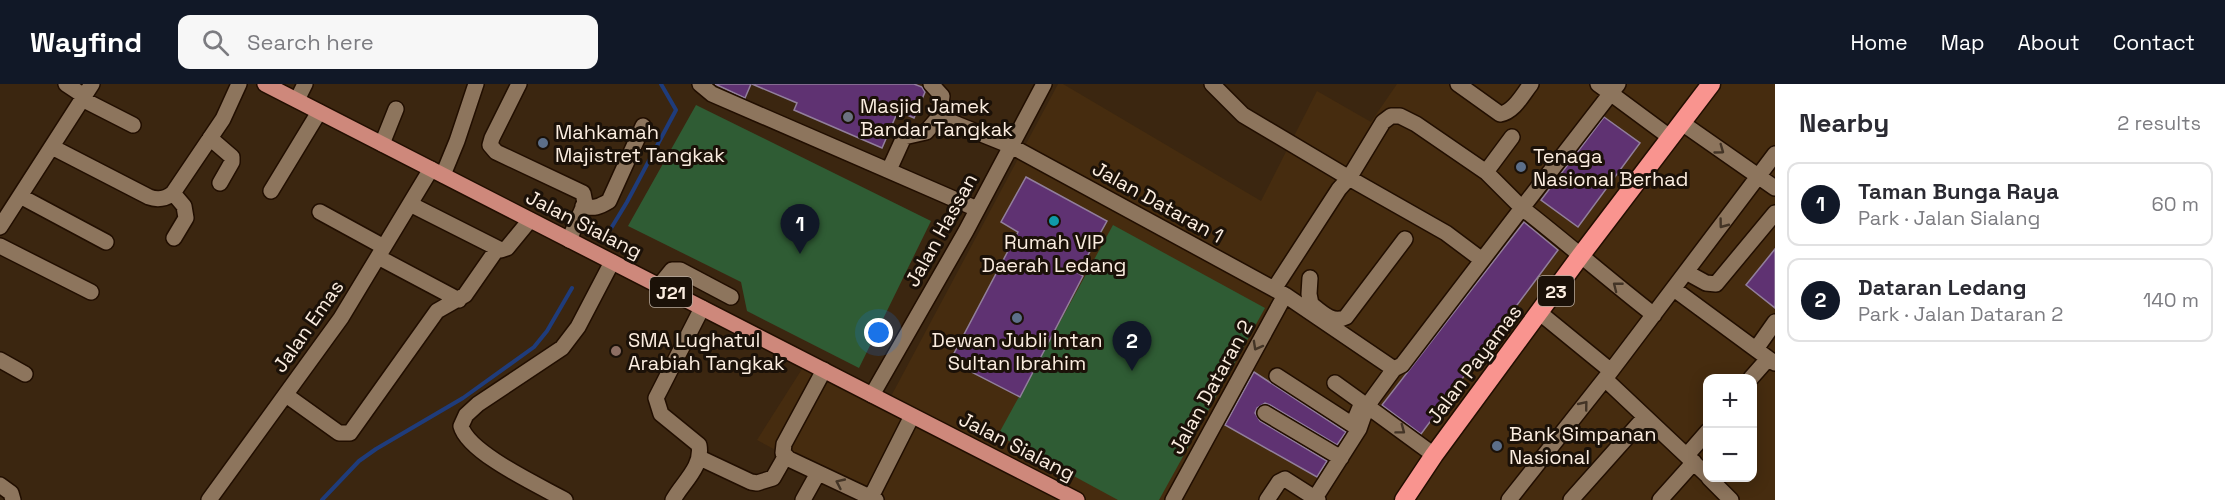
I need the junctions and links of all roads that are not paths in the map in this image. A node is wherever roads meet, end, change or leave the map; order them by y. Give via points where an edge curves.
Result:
1 (66, 84) edge
2 (238, 84) edge
3 (265, 84) edge
4 (305, 84) edge
5 (476, 84) edge
6 (519, 84) edge
7 (700, 84) edge
8 (931, 84) edge
9 (1212, 84) edge
10 (1458, 84) edge
11 (1531, 84) edge
12 (1598, 84) edge
13 (1711, 84) edge
14 (1041, 85) edge
15 (1615, 89) edge
16 (86, 93) edge
17 (297, 100) junction
18 (396, 109) dead end
19 (319, 112) junction
20 (939, 117) junction
21 (1682, 123) junction
22 (133, 125) dead end
23 (642, 126) dead end
24 (1512, 137) dead end
25 (210, 138) junction
26 (1671, 138) junction
27 (382, 144) junction
28 (1011, 146) junction
29 (52, 147) junction
30 (1775, 154) edge
31 (889, 170) junction
32 (437, 172) junction
33 (1486, 172) junction
34 (1758, 177) junction
35 (1349, 178) junction
36 (220, 183) dead end
37 (1775, 188) edge
38 (272, 191) dead end
39 (173, 193) junction
40 (20, 196) junction
41 (410, 204) junction
42 (583, 206) junction
43 (1522, 208) junction
44 (977, 209) junction
45 (320, 212) dead end
46 (1775, 213) edge
47 (530, 220) junction
48 (0, 227) edge
49 (174, 238) dead end
50 (569, 240) junction
51 (1405, 240) dead end
52 (106, 242) dead end
53 (0, 246) edge
54 (497, 249) junction
55 (381, 252) junction
56 (1581, 255) junction
57 (1482, 260) junction
58 (612, 262) junction
59 (1686, 272) junction
60 (1310, 278) dead end
61 (659, 286) junction
62 (1674, 289) junction
63 (91, 292) dead end
64 (1279, 292) junction
65 (731, 297) dead end
66 (459, 300) junction
67 (702, 308) junction
68 (1540, 312) junction
69 (1654, 315) junction
70 (1775, 322) edge
71 (1766, 358) edge
72 (0, 360) edge
73 (1394, 369) junction
74 (824, 370) junction
75 (26, 374) dead end
76 (1754, 374) edge
77 (1608, 375) junction
78 (1276, 376) dead end
79 (1335, 383) dead end
80 (286, 395) junction
81 (872, 395) junction
82 (1367, 406) junction
83 (1265, 413) dead end
84 (912, 416) junction
85 (1645, 417) junction
86 (1355, 427) junction
87 (1703, 438) edge
88 (1434, 455) junction
89 (785, 456) junction
90 (700, 458) junction
91 (1341, 458) junction
92 (1691, 458) junction
93 (811, 470) junction
94 (1703, 471) edge
95 (1713, 482) edge
96 (0, 485) edge
97 (873, 499) edge
98 (1317, 499) edge
99 (1512, 499) edge
100 (13, 500) edge
101 (209, 500) edge
102 (565, 500) edge
103 (673, 500) edge
104 (803, 500) edge
105 (1077, 500) edge
106 (1173, 500) edge
107 (1267, 500) edge
108 (1404, 500) edge
109 (1571, 500) edge
110 (1660, 500) edge
111 (1731, 500) edge

1 - 16 street
2 - 25 street
3 - 17 main road, Jalan Sialang / J21
4 - 17 street
5 - 32 street, Jalan Emas via 457,141
6 - 42 street via 490,146 580,191 585,196
7 - 31 street via 712,94
8 - 20 street via 942,96
9 - 35 street via 1244,116
10 - 11 street via 1504,114
12 - 15 street
13 - 21 highway, Jalan Payamas / 23
14 - 28 street, Jalan Hassan
15 - 26 street
15 - 43 street
16 - 22 street
16 - 29 street
17 - 19 main road, Jalan Sialang / J21
18 - 27 street
19 - 27 main road, Jalan Sialang / J21
19 - 38 street
20 - 28 street, Jalan Dataran 1
20 - 31 street via 926,132 904,137
21 - 26 highway, Jalan Payamas / 23
21 -> 34 street
23 - 42 street via 609,201 600,207
24 - 33 street
25 - 36 street via 232,157
25 - 39 street
26 - 56 highway, Jalan Payamas / 23
27 - 32 main road, Jalan Sialang / J21
28 - 44 street, Jalan Hassan
28 - 64 street, Jalan Dataran 1
29 - 39 street via 152,199
29 - 40 street
30 - 34 street
31 - 44 street
32 - 41 street, Jalan Emas
32 - 47 main road, Jalan Sialang / J21
33 - 35 street, Jalan Dataran 2 via 1416,124 1391,116 1383,122
33 - 43 street
34 - 37 street
34 -> 59 street
35 - 57 street via 1446,233
35 - 64 street, Jalan Dataran 2
39 - 49 street via 184,206 186,218
40 - 48 street
40 - 52 street
41 - 54 street
41 - 55 street, Jalan Emas
42 - 50 street
43 - 56 street
43 - 57 street
44 - 81 street, Jalan Hassan
45 - 55 street
46 - 59 street via 1716,284
47 - 50 main road, Jalan Sialang / J21
47 - 54 street via 507,248
50 - 58 main road, Jalan Sialang / J21
51 - 60 street via 1340,320 1311,304
53 - 63 street
54 - 66 street
55 - 66 street
55 - 80 street, Jalan Emas via 341,318
56 - 68 highway, Jalan Payamas / 23
69 -> 56 street
57 - 73 street via 1402,365
58 - 61 main road, Jalan Sialang / J21
58 - 102 street via 578,327 562,348 478,404 461,426 472,444
59 - 62 street
61 - 65 street via 672,270 680,270
61 - 67 main road, Jalan Sialang / J21
62 - 69 street
62 - 71 street
64 - 73 street, Jalan Dataran 1
64 -> 106 street, Jalan Dataran 2
66 - 80 street via 437,311 350,433 339,433
67 - 74 main road, Jalan Sialang / J21
67 - 90 street via 656,399 661,414 699,445
68 - 77 street
68 - 88 highway, Jalan Payamas / 23
69 - 77 street
70 - 71 street
71 - 76 street
72 - 75 street
73 - 82 street
74 - 81 main road, Jalan Sialang / J21
74 - 89 street via 782,448
77 - 85 street
99 -> 77 street
78 - 86 street
79 - 86 street via 1360,401
80 - 101 street, Jalan Emas
81 - 84 main road, Jalan Sialang / J21
82 - 86 street
82 -> 88 street
83 - 91 street
84 - 97 street
84 - 105 main road, Jalan Sialang / J21
85 - 92 street
85 - 109 street
86 - 91 street
87 - 92 street
88 - 108 highway, Jalan Payamas / 23
89 - 90 street via 773,478 757,483
89 - 93 street
90 - 103 street
91 - 98 street
92 - 94 street
92 - 110 street
97 -> 93 street
93 - 104 street
95 - 111 street
96 - 100 street via 11,493
98 - 107 street via 1286,479 1279,482

